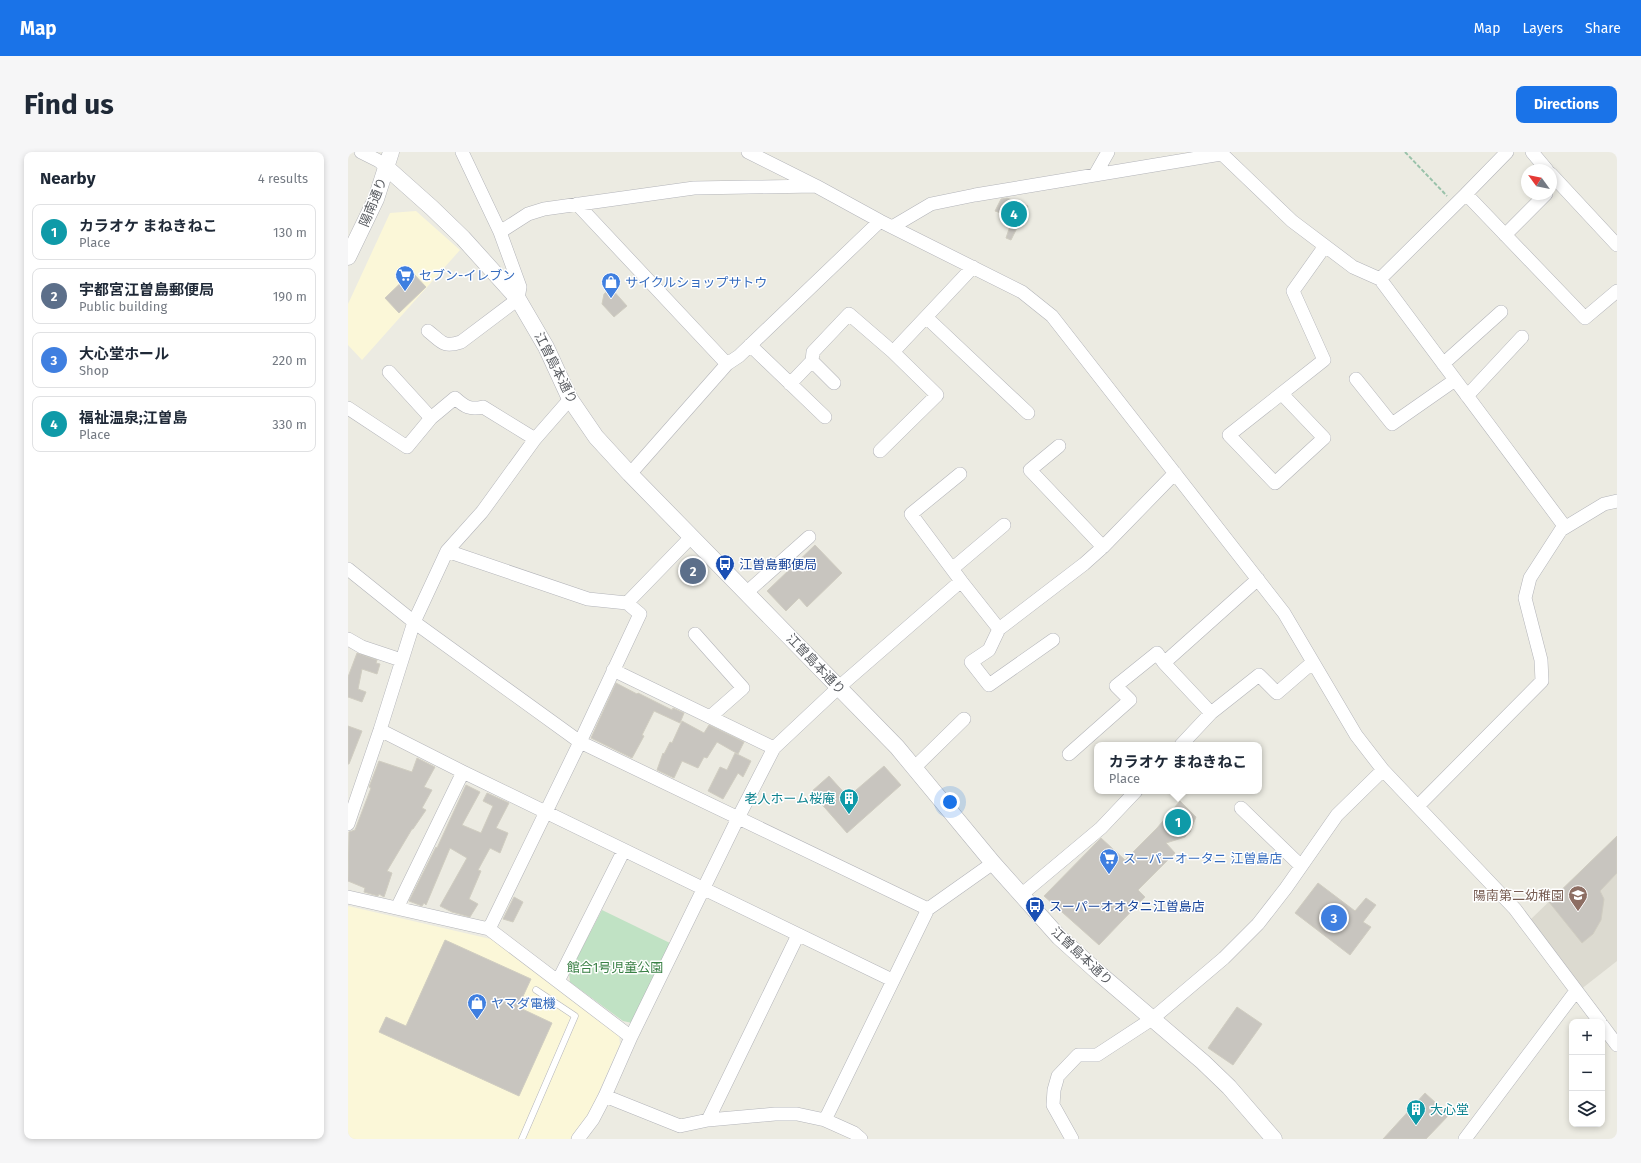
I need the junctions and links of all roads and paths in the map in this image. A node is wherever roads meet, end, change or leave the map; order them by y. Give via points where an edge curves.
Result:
1 (361, 152) edge
2 (390, 152) edge
3 (400, 152) edge
4 (462, 152) edge
5 (748, 152) edge
6 (1108, 152) edge
7 (1405, 152) edge
8 (1507, 152) edge
9 (1221, 153) edge
10 (386, 167) junction
11 (1095, 175) junction
12 (816, 186) junction
13 (1557, 186) edge
14 (1466, 194) junction
15 (1540, 200) edge
16 (577, 204) junction
17 (1455, 204) junction
18 (886, 224) junction
19 (500, 232) junction
20 (1505, 234) junction
21 (1617, 245) edge
22 (1324, 246) junction
23 (348, 257) edge
24 (973, 267) junction
25 (1380, 279) junction
26 (1617, 291) edge
27 (518, 299) junction
28 (1501, 312) dead end
29 (926, 317) junction
30 (428, 331) dead end
31 (1522, 337) dead end
32 (750, 345) junction
33 (893, 352) junction
34 (812, 361) junction
35 (727, 364) junction
36 (1443, 364) junction
37 (389, 372) dead end
38 (1356, 379) dead end
39 (1455, 380) junction
40 (834, 383) dead end
41 (790, 384) junction
42 (1282, 394) junction
43 (1467, 396) junction
44 (570, 399) junction
45 (348, 408) edge
46 (1028, 413) dead end
47 (825, 417) dead end
48 (431, 418) junction
49 (535, 439) junction
50 (1059, 446) dead end
51 (880, 451) dead end
52 (1175, 473) junction
53 (630, 474) junction
54 (960, 474) dead end
55 (1617, 501) edge
56 (1004, 525) dead end
57 (1565, 527) junction
58 (692, 537) junction
59 (809, 538) dead end
60 (1103, 547) junction
61 (447, 551) junction
62 (952, 568) junction
63 (348, 569) edge
64 (1258, 579) junction
65 (961, 581) junction
66 (746, 593) junction
67 (627, 603) junction
68 (414, 622) junction
69 (999, 629) junction
70 (695, 634) dead end
71 (348, 639) edge
72 (1053, 640) dead end
73 (402, 660) junction
74 (1313, 662) junction
75 (1164, 663) junction
76 (614, 670) junction
77 (839, 687) junction
78 (1212, 713) junction
79 (710, 717) junction
80 (964, 719) dead end
81 (380, 730) junction
82 (580, 742) junction
83 (1184, 742) edge
84 (774, 748) junction
85 (1069, 754) dead end
86 (914, 768) junction
87 (1383, 770) junction
88 (463, 772) junction
89 (1133, 794) edge
90 (1418, 806) junction
91 (1241, 808) dead end
92 (546, 811) junction
93 (738, 818) junction
94 (348, 824) edge
95 (624, 850) junction
96 (993, 863) junction
97 (1302, 866) junction
98 (704, 889) junction
99 (1021, 895) junction
100 (348, 897) edge
101 (397, 908) junction
102 (928, 909) junction
103 (489, 929) junction
104 (798, 935) junction
105 (892, 980) junction
106 (558, 981) junction
107 (536, 990) dead end
108 (1576, 991) junction
109 (1152, 1019) junction
110 (1598, 1019) edge
111 (1605, 1029) edge
112 (631, 1037) junction
113 (1617, 1046) edge
114 (605, 1096) junction
115 (708, 1120) junction
116 (825, 1120) junction
117 (522, 1139) edge
118 (578, 1139) edge
119 (862, 1139) edge
120 (1072, 1139) edge
121 (1274, 1139) edge
122 (1465, 1139) edge

1 - 10 street
2 - 10 street, 陽南通り
3 - 10 street
4 - 19 street
5 - 12 street
6 - 11 street
7 - 17 path
8 - 14 street
9 - 11 street
9 - 22 street via 1292,222
10 - 23 street, 陽南通り via 376,198
10 - 27 street, 江曽島本通り via 463,238
11 - 18 street via 931,204
12 - 16 street via 694,188
12 - 18 street
13 - 21 street
14 - 17 street
14 - 20 street
15 - 20 street
16 - 19 street via 528,214
16 - 35 street
17 - 25 street
18 - 24 street
18 - 32 street
19 - 27 street via 520,288
20 - 26 street via 1585,318
22 - 25 street via 1354,267
22 - 42 street via 1292,291 1324,360
24 - 29 street
24 - 52 street via 1022,292 1052,316
25 - 36 street
27 - 30 street via 461,342 444,344
27 - 44 street, 江曽島本通り via 546,347
28 - 36 street
29 - 33 street
29 - 46 street
31 - 43 street
32 - 35 street
32 - 41 street
33 - 34 street via 849,314 813,352
33 - 51 street via 937,395
34 - 40 street
34 - 41 street
35 - 53 street
36 - 39 street
37 - 48 street
38 - 39 street via 1392,424
39 - 43 street
41 - 47 street
42 - 42 street via 1229,435 1275,483 1324,438
43 - 57 street
44 - 49 street
44 - 53 street, 江曽島本通り via 596,437
45 - 48 street via 407,447
48 - 49 street via 455,398 464,406 474,409 483,407
49 - 61 street via 482,512
50 - 60 street via 1030,470
52 - 60 street
52 - 64 street
53 - 58 street, 江曽島本通り
54 - 62 street via 911,514
55 - 57 street via 1604,504
56 - 62 street
57 - 90 street via 1530,578 1525,598 1541,660 1542,681
58 - 66 street, 江曽島本通り
58 - 67 street
59 - 66 street
60 - 69 street
61 - 67 street via 588,599
61 - 68 street
62 - 65 street
63 - 68 street
64 - 74 street via 1284,613
64 - 75 street
65 - 69 street
65 - 77 street
66 - 77 street, 江曽島本通り
67 - 76 street via 640,614
68 - 73 street
68 - 82 street
69 - 72 street via 989,650 971,662 989,686
70 - 79 street via 743,688
71 - 73 street via 362,647
73 - 81 street
74 - 78 street via 1277,693 1259,675
74 - 87 street via 1356,735
75 - 78 street
75 - 85 street via 1157,653 1116,686 1130,700
76 - 79 street
76 - 82 street
77 - 84 street
77 - 86 street, 江曽島本通り
78 - 83 street
79 - 84 street
80 - 86 street
81 - 88 street
81 - 94 street
82 - 92 street
82 - 93 street
84 - 93 street
86 - 96 street, 江曽島本通り
87 - 90 street
87 - 97 street via 1337,815
88 - 92 street
88 - 101 street
89 - 99 street via 1101,828
90 - 108 street via 1515,909
91 - 97 street
92 - 95 street
92 - 103 street
93 - 98 street
93 - 102 street
95 - 98 street
95 - 106 street
96 - 99 street, 江曽島本通り
96 - 102 street
97 - 109 street via 1258,924 1224,958
98 - 104 street
98 - 112 street
99 - 109 street, 江曽島本通り via 1076,954
100 - 101 street
101 - 103 street
102 - 105 street
103 - 106 street
104 - 105 street
104 - 115 street
105 - 116 street
106 - 112 street
107 - 117 lane via 575,1016
108 - 110 street
108 - 122 street
109 - 120 street via 1097,1055 1078,1055 1058,1076 1053,1105
109 - 121 street, 江曽島本通り via 1229,1087
111 - 113 street
112 - 114 street
114 - 115 street via 680,1126
114 - 118 street
115 - 116 street via 775,1114 797,1114
116 - 119 street

